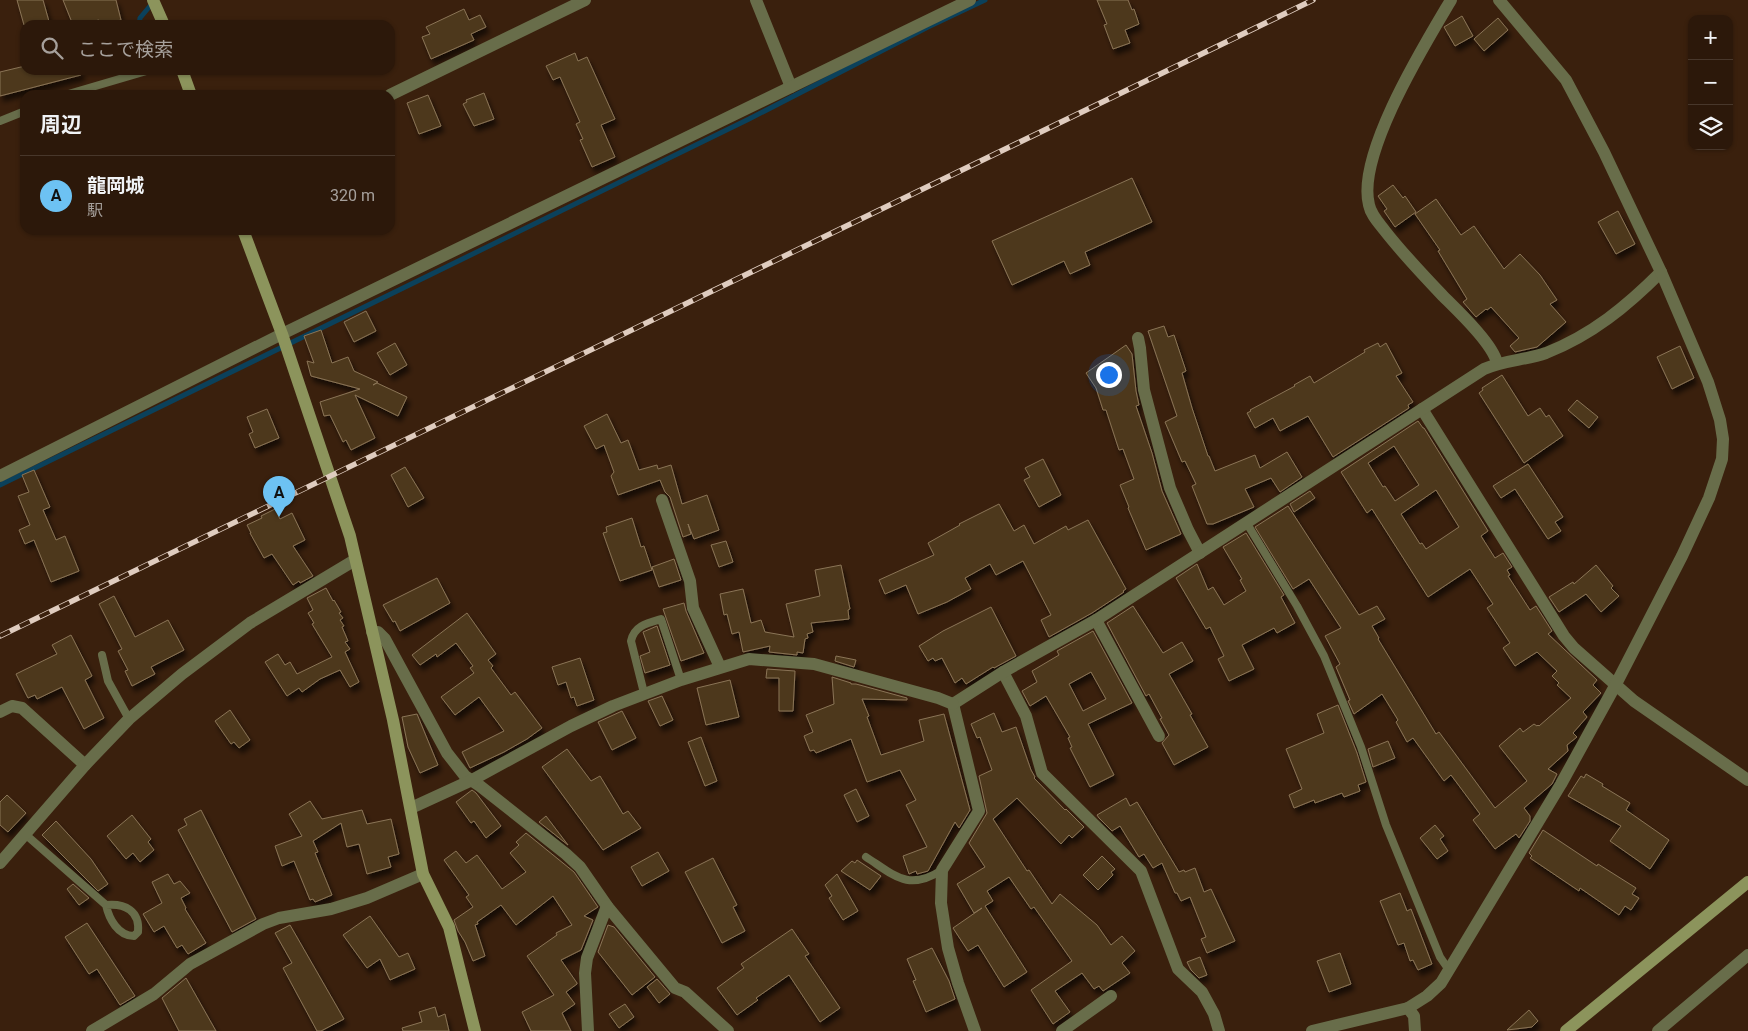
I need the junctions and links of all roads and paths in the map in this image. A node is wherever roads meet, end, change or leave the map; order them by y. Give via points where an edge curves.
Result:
1 (154, 0) edge
2 (585, 0) edge
3 (756, 0) edge
4 (970, 0) edge
5 (1451, 0) edge
6 (1499, 0) edge
7 (162, 20) edge
8 (133, 75) edge
9 (184, 75) edge
10 (791, 87) junction
11 (82, 90) edge
12 (190, 90) edge
13 (395, 93) edge
14 (20, 113) edge
15 (0, 121) edge
16 (245, 235) edge
17 (1661, 272) junction
18 (282, 334) junction
19 (1138, 338) dead end
20 (1497, 364) junction
21 (1422, 409) junction
22 (0, 476) edge
23 (662, 500) dead end
24 (1246, 522) junction
25 (1200, 553) junction
26 (355, 560) junction
27 (1096, 620) junction
28 (372, 632) junction
29 (102, 655) dead end
30 (720, 667) junction
31 (1003, 672) junction
32 (681, 680) junction
33 (1615, 686) junction
34 (644, 693) junction
35 (952, 704) junction
36 (0, 712) edge
37 (129, 719) junction
38 (1159, 736) dead end
39 (84, 765) junction
40 (472, 780) junction
41 (1748, 780) edge
42 (411, 808) junction
43 (25, 834) junction
44 (866, 857) dead end
45 (0, 863) edge
46 (942, 870) junction
47 (423, 874) junction
48 (1748, 882) edge
49 (106, 905) junction
50 (607, 906) junction
51 (1748, 955) edge
52 (1449, 970) junction
53 (1111, 996) dead end
54 (1408, 1008) junction
55 (92, 1031) edge
56 (475, 1031) edge
57 (588, 1031) edge
58 (728, 1031) edge
59 (975, 1031) edge
60 (1062, 1031) edge
61 (1219, 1031) edge
62 (1312, 1031) edge
63 (1415, 1031) edge
64 (1566, 1031) edge
65 (1658, 1031) edge

1 - 7 street
2 - 13 street
3 - 10 street
4 - 10 street
5 - 20 street via 1387,119 1370,171 1367,192 1374,217 1402,253 1492,350
6 - 17 street via 1566,80
8 - 11 lane
9 - 12 street
10 - 18 street
14 - 15 lane
16 - 18 street
17 - 20 street via 1605,322 1575,340 1544,353
17 - 33 street via 1715,401 1723,439 1722,460 1709,498 1682,556
18 - 22 street
18 - 26 street via 350,536
19 - 25 street via 1144,390 1170,488
20 - 21 street
21 - 24 street
21 - 33 street via 1564,636
23 - 30 street via 690,581 693,608
24 - 25 street
24 - 52 lane via 1324,656 1361,747 1386,825 1440,958
25 - 27 street
26 - 28 street
26 - 37 street via 250,623
27 - 31 street
27 - 38 street
28 - 40 street via 378,632 385,638 446,753
28 - 42 street
29 - 37 lane via 108,681
30 - 32 street
30 - 35 street via 749,659 814,664
31 - 35 street
31 - 61 street via 1026,716 1042,773 1141,871 1178,969 1202,992
32 - 34 street
32 - 34 lane via 661,619 646,624 637,628 631,641
33 - 41 street
33 - 52 street via 1552,800
34 - 40 street via 570,726
35 - 46 street via 979,811
36 - 39 street via 12,706 22,708
37 - 39 street
39 - 43 street
40 - 42 street
40 - 50 street via 580,867
42 - 47 street
43 - 45 street
43 - 49 lane
44 - 46 lane via 903,880 930,878
46 - 59 street via 940,903 948,948
47 - 55 street via 330,910 279,918 264,924 190,964 154,994
47 - 56 street via 449,927
48 - 64 street
49 - 49 lane via 108,915 120,932 127,936 138,932 135,915 126,907
50 - 57 street via 587,958
50 - 58 street via 676,988
51 - 65 street
52 - 54 street via 1427,996
53 - 60 street
54 - 62 street
54 - 63 street via 1414,1016

